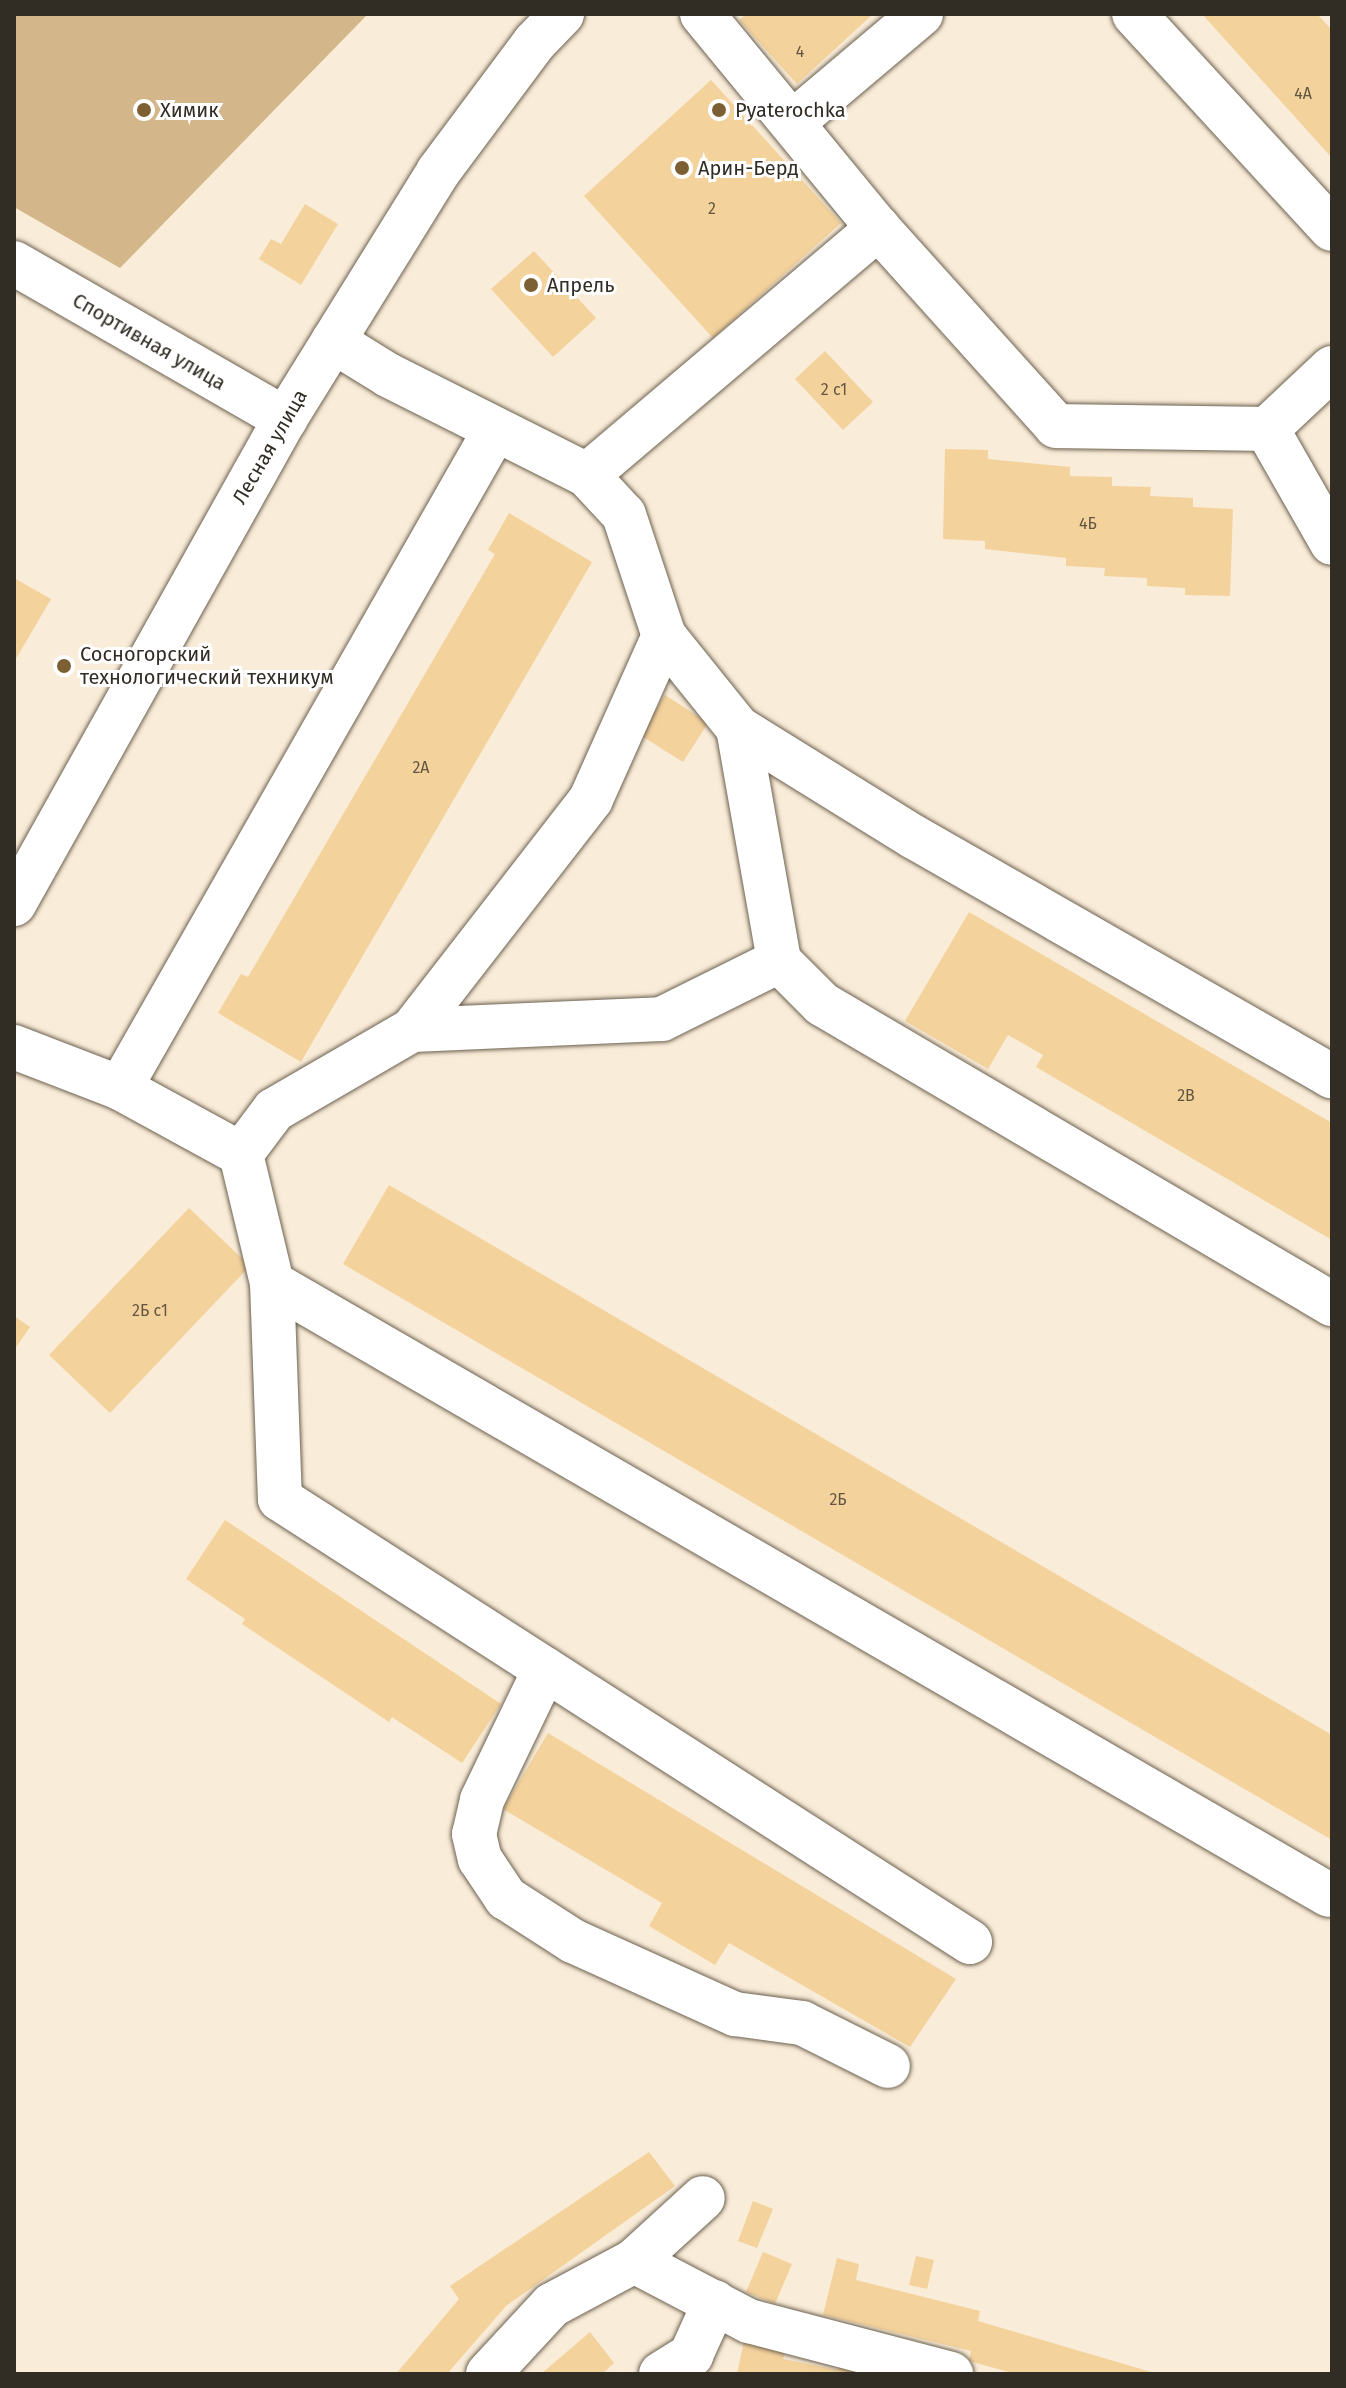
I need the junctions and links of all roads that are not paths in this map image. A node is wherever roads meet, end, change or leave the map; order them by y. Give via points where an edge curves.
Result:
1 (562, 14) edge
2 (702, 14) edge
3 (921, 14) edge
4 (1134, 14) edge
5 (792, 123) junction
6 (878, 228) junction
7 (1332, 229) edge
8 (14, 263) edge
9 (333, 341) junction
10 (1332, 368) edge
11 (285, 419) junction
12 (1267, 429) junction
13 (495, 430) junction
14 (587, 475) junction
15 (1332, 543) edge
16 (664, 636) junction
17 (738, 728) junction
18 (14, 904) edge
19 (779, 961) junction
20 (412, 1030) junction
21 (14, 1047) edge
22 (1332, 1076) edge
23 (120, 1088) junction
24 (241, 1154) junction
25 (272, 1283) junction
26 (1332, 1304) edge
27 (545, 1669) junction
28 (1329, 1895) dead end
29 (970, 1942) dead end
30 (888, 2066) dead end
31 (703, 2198) dead end
32 (634, 2261) junction
33 (715, 2302) junction
34 (686, 2368) edge
35 (488, 2374) edge
36 (951, 2374) edge

1 - 9 main road, Лесная улица via 438,172
2 - 5 main road
3 - 5 main road
4 - 7 main road
5 - 6 main road
6 - 12 main road via 1056,426
6 - 14 main road
8 - 11 main road, Спортивная улица
9 - 11 main road, Лесная улица
9 - 13 main road
10 - 12 main road
11 - 18 main road, Лесная улица
12 - 15 main road
13 - 14 main road
13 - 23 main road
14 - 16 main road via 624,515
16 - 17 main road
16 - 20 main road via 591,799
17 - 19 main road
17 - 22 main road via 914,837
19 - 20 main road via 662,1019
19 - 26 main road via 822,1004
20 - 24 main road via 274,1110
21 - 23 main road
23 - 24 main road
24 - 25 main road
25 - 27 main road via 280,1499
25 - 28 main road
27 - 29 main road
27 - 30 main road via 482,1800 474,1834 480,1859 506,1898 573,1941 735,2014 802,2023
31 - 32 main road
32 - 33 main road
32 - 35 main road via 552,2305
33 - 34 main road
33 - 36 main road via 749,2321

